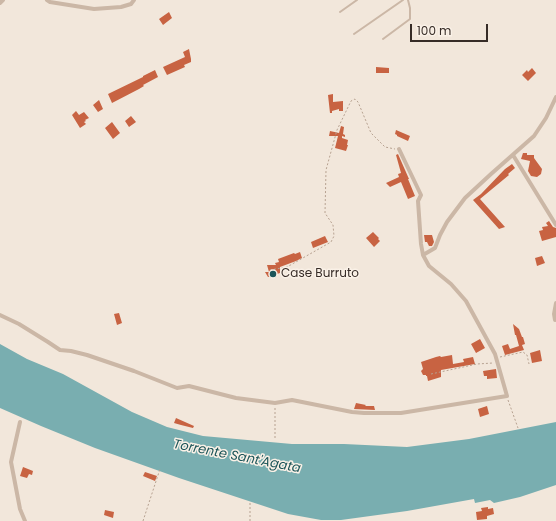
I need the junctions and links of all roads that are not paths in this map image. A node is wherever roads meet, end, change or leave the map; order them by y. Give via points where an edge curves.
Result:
1 (4, 0) edge
2 (47, 0) edge
3 (134, 0) edge
4 (357, 0) edge
5 (403, 0) edge
6 (408, 0) edge
7 (0, 3) edge
8 (340, 12) dead end
9 (354, 34) dead end
10 (383, 39) dead end
11 (556, 97) edge
12 (399, 149) road end
13 (513, 155) junction
14 (556, 225) edge
15 (423, 255) junction
16 (556, 303) edge
17 (0, 315) edge
18 (554, 320) dead end
19 (20, 422) dead end
20 (25, 521) edge

1 - 7 street
2 - 3 street via 94,9 121,7
4 - 8 lane
5 - 9 lane
6 - 10 lane via 410,19
11 - 13 street via 534,136
12 - 15 street via 421,195 418,201
13 - 14 street
13 - 15 street via 465,198 447,222 435,248
15 - 17 street via 429,266 451,284 466,301 497,360 507,396 401,413 364,413 292,400 275,403 236,398 189,386 177,388 87,355 60,350
16 - 18 street
19 - 20 street via 11,462

